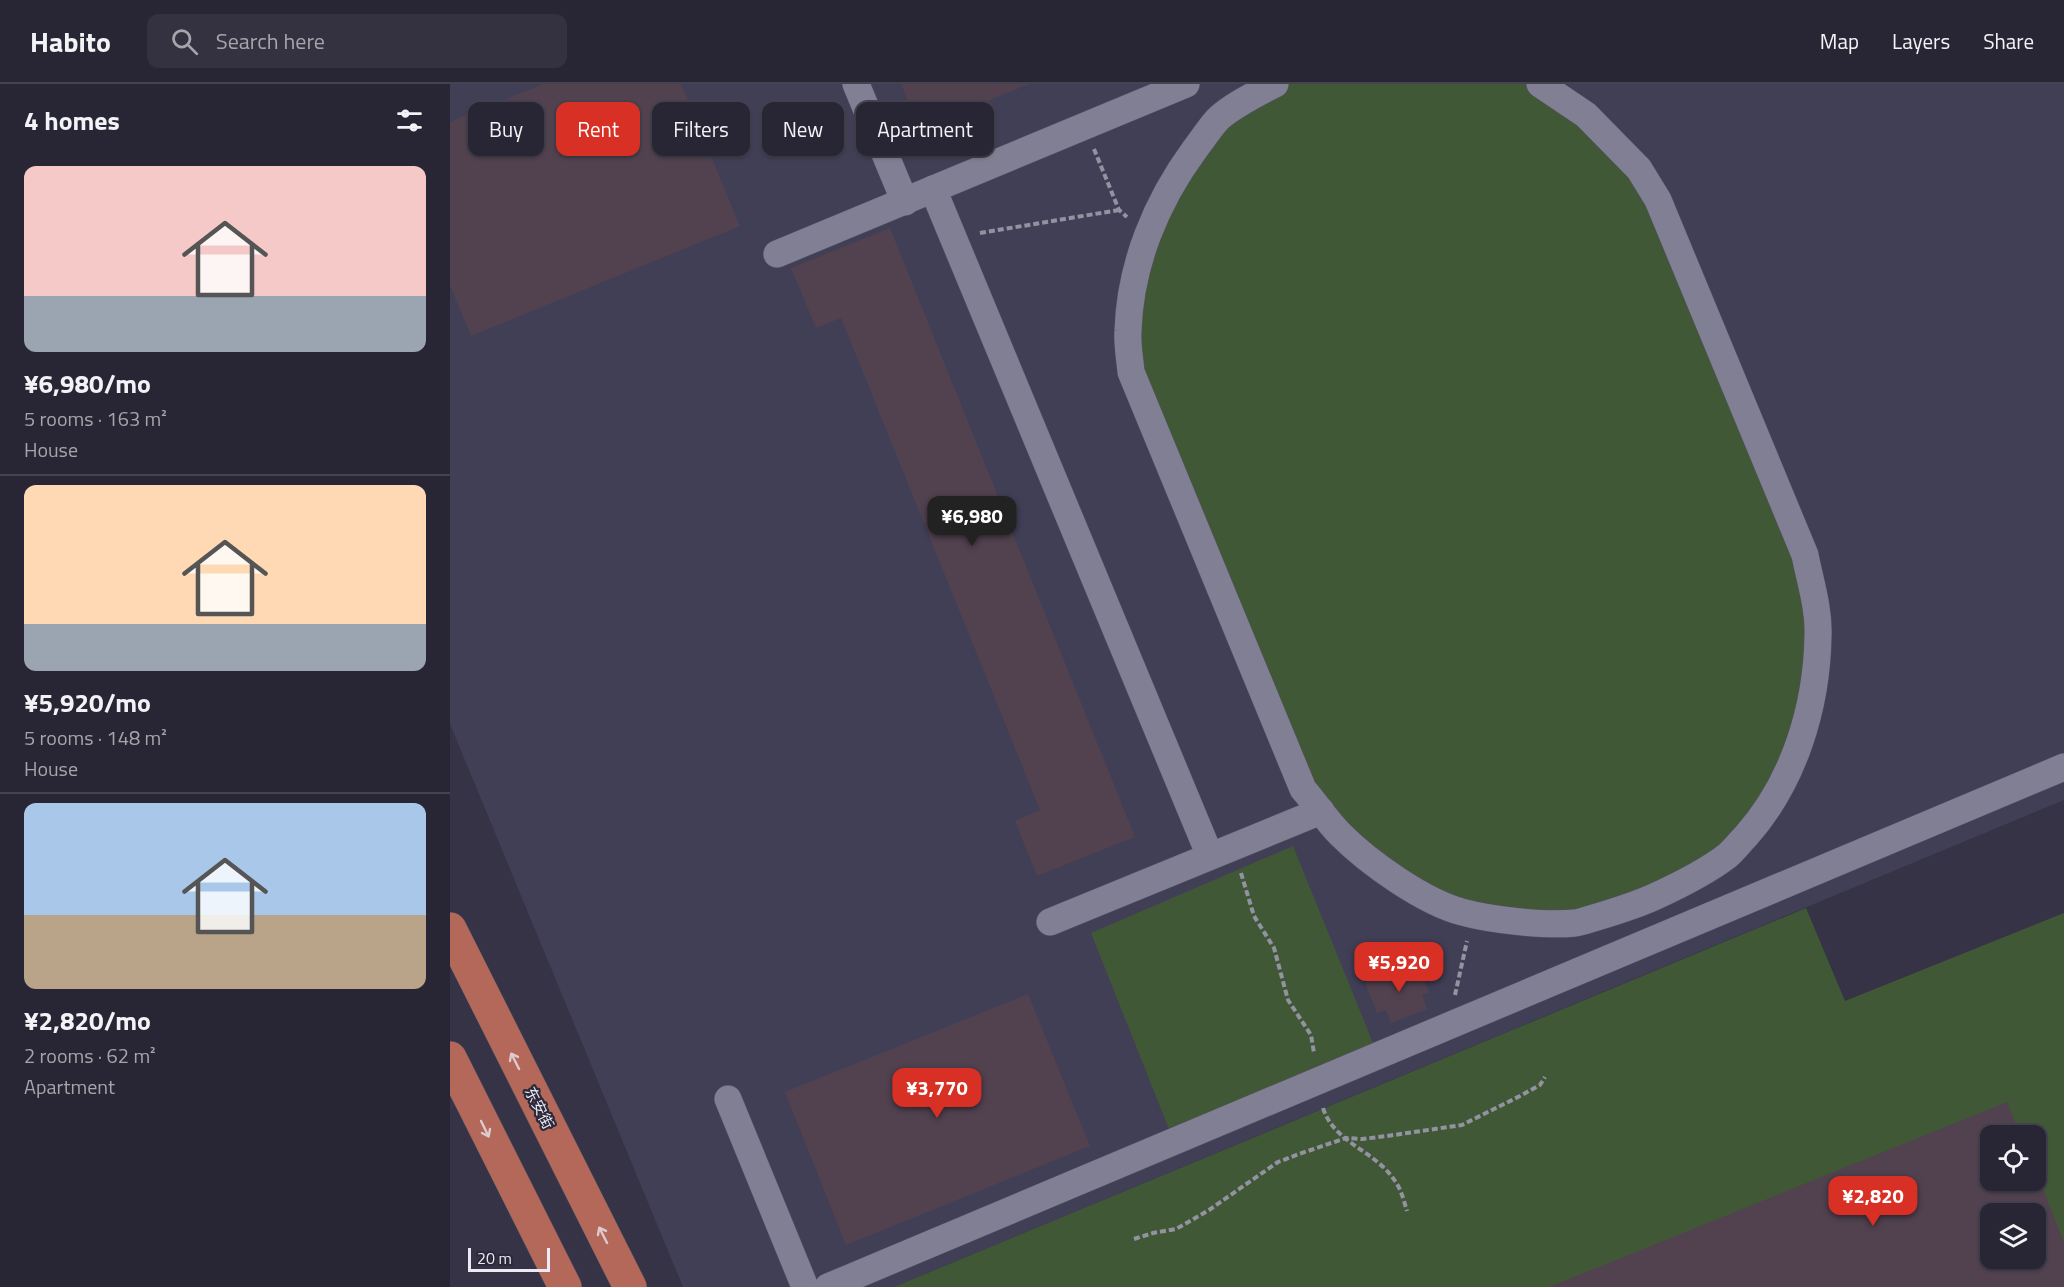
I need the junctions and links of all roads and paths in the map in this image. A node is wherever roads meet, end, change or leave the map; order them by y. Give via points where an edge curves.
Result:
1 (856, 84) edge
2 (1186, 84) edge
3 (1275, 84) edge
4 (1540, 84) edge
5 (1085, 126) junction
6 (933, 189) junction
7 (905, 202) junction
8 (1119, 210) junction
9 (1148, 234) junction
10 (953, 238) junction
11 (777, 254) dead end
12 (2064, 767) edge
13 (1321, 811) junction
14 (1222, 851) junction
15 (1475, 914) junction
16 (1050, 922) dead end
17 (450, 928) edge
18 (1449, 1026) junction
19 (450, 1058) edge
20 (1545, 1077) dead end
21 (1318, 1080) junction
22 (728, 1099) dead end
23 (1346, 1138) junction
24 (1407, 1211) dead end
25 (1134, 1239) dead end
26 (565, 1287) edge
27 (630, 1287) edge
28 (805, 1287) edge
29 (828, 1287) edge

1 - 7 street
2 - 5 street
3 - 9 street via 1218,119 1184,164
4 - 15 street via 1586,115 1639,169 1658,200 1805,555 1816,605 1816,672 1810,709 1784,779 1762,817 1729,855 1670,890 1576,923 1514,921
5 - 6 street
5 - 8 path
6 - 7 street
6 - 10 street
7 - 11 street
8 - 9 path
8 - 10 path
9 - 13 street via 1133,287 1128,332 1131,372 1303,789
10 - 14 street
12 - 18 street
13 - 14 street
13 - 15 street via 1341,835 1388,874 1430,898
14 - 16 street
14 - 21 path via 1274,948 1288,1000 1311,1035
15 - 18 path
27 -> 17 main road, 东安街
18 - 21 street
19 -> 26 main road
20 - 23 path via 1540,1085 1462,1125
21 - 23 path via 1328,1121
21 - 29 street
22 - 28 street
23 - 24 path via 1395,1181
23 - 25 path via 1278,1162 1176,1229

